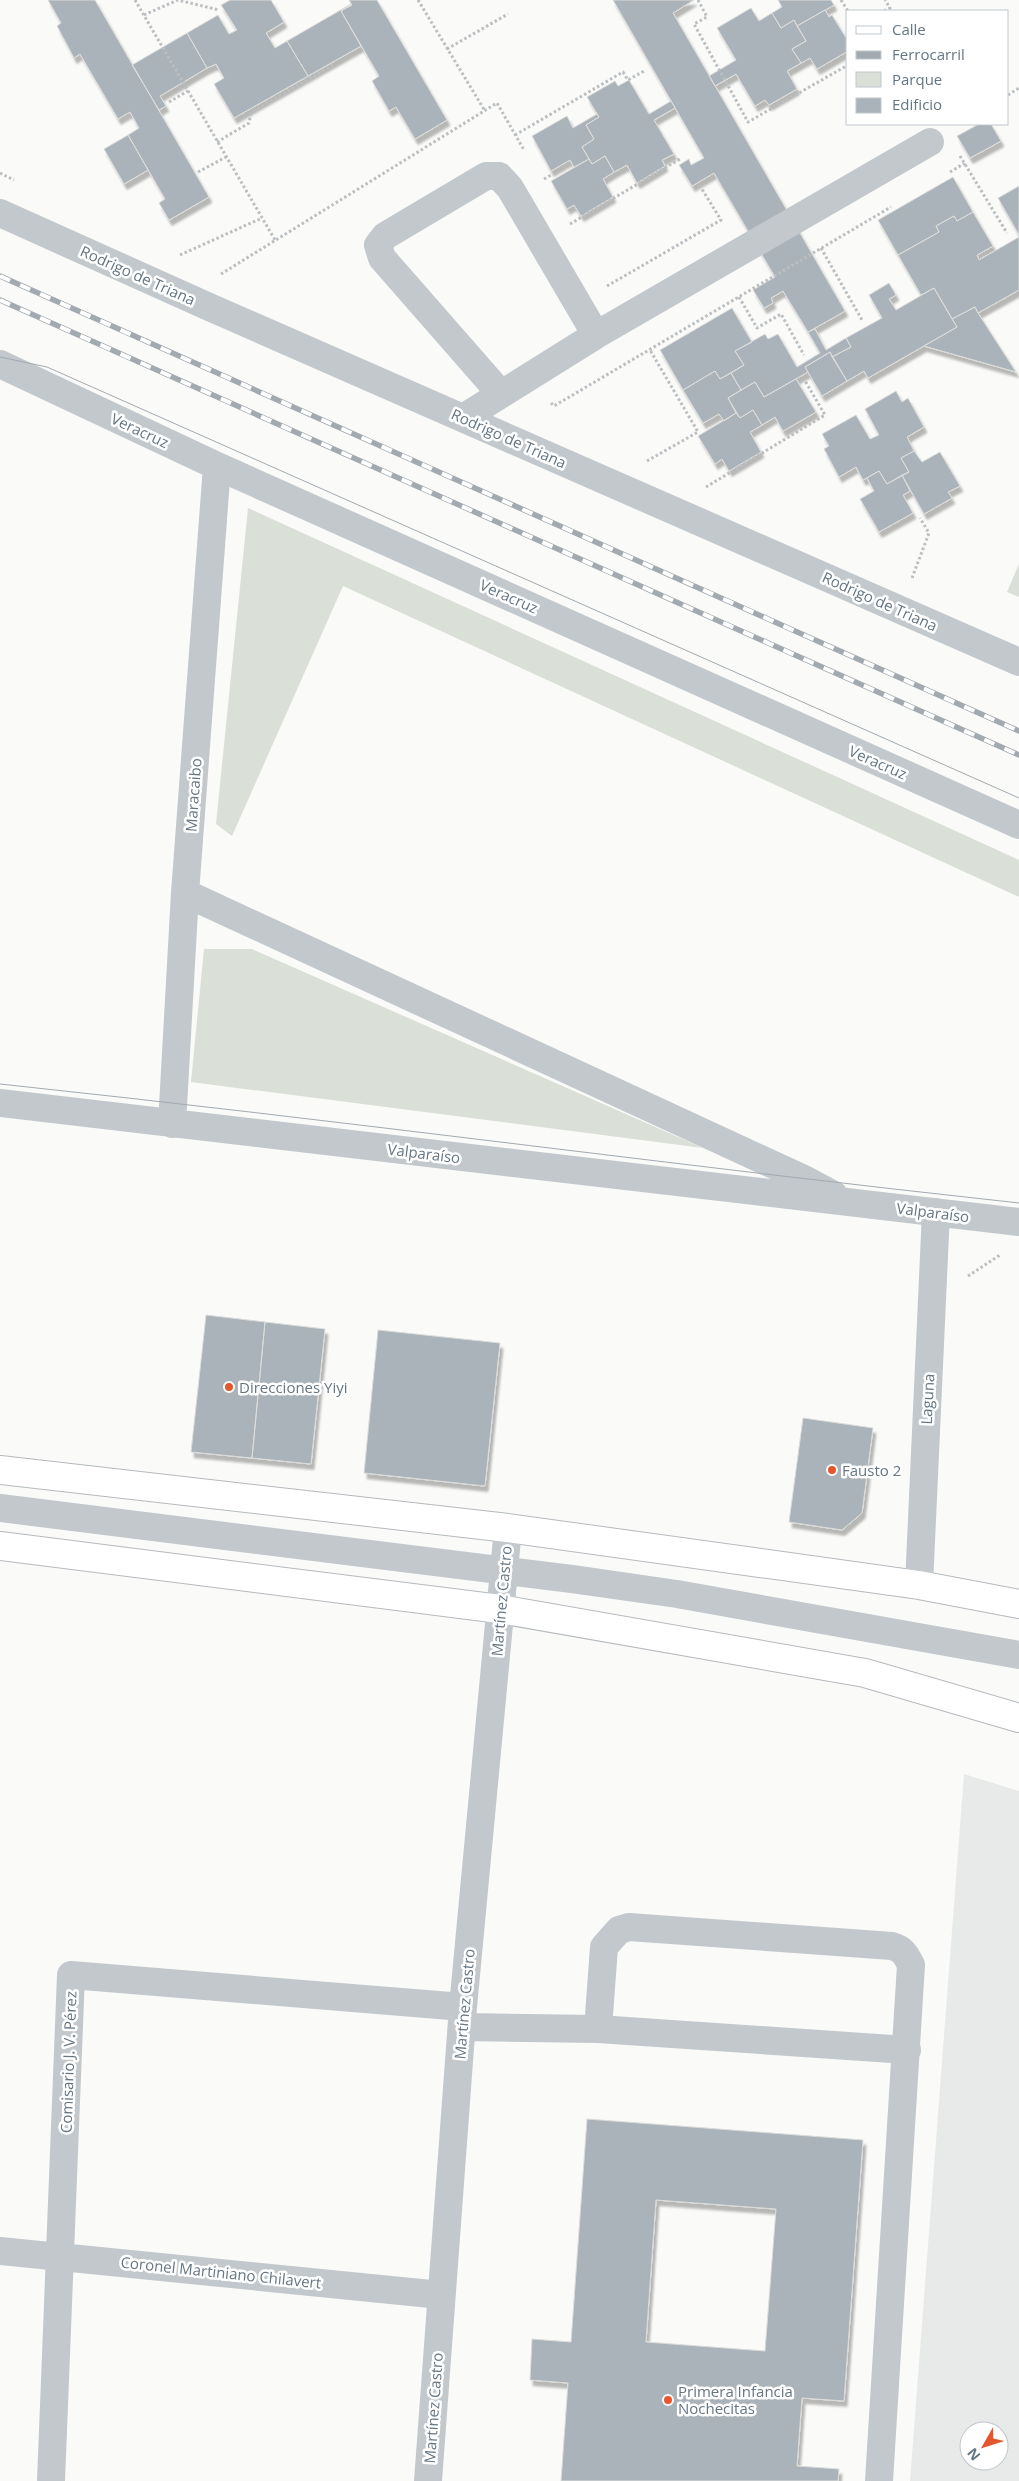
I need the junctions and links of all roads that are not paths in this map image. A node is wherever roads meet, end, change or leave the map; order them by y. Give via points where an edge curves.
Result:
1 (943, 145) road end
2 (0, 212) edge
3 (596, 336) junction
4 (0, 364) edge
5 (501, 394) junction
6 (463, 418) junction
7 (217, 466) junction
8 (1019, 662) edge
9 (1019, 825) edge
10 (186, 893) junction
11 (0, 1103) edge
12 (172, 1124) junction
13 (848, 1202) junction
14 (936, 1212) junction
15 (1019, 1222) edge
16 (0, 1470) edge
17 (0, 1508) edge
18 (508, 1528) junction
19 (0, 1546) edge
20 (504, 1569) junction
21 (919, 1585) junction
22 (1019, 1604) edge
23 (500, 1609) junction
24 (1019, 1655) edge
25 (1019, 1718) edge
26 (463, 2017) junction
27 (598, 2029) junction
28 (907, 2050) junction
29 (0, 2251) edge
30 (61, 2256) junction
31 (441, 2295) junction
32 (51, 2481) edge
33 (428, 2481) edge
34 (879, 2481) edge

1 - 3 street
2 - 6 street, Rodrigo de Triana
3 - 5 street
3 - 5 street via 510,188 499,176 486,176 385,236 378,246 382,258
4 - 7 street, Veracruz
5 - 6 street
6 - 8 street, Rodrigo de Triana
7 - 9 street, Veracruz
7 - 10 street, Maracaibo
10 - 12 street, Maracaibo
10 - 13 street, Valparaíso
11 - 12 street, Valparaíso
12 - 13 street, Valparaíso
13 - 14 street, Valparaíso
14 - 15 street, Valparaíso
14 - 21 street, Laguna
16 - 18 main road
17 - 20 street
18 - 20 street, Martínez Castro
18 - 21 main road
19 - 23 main road
20 - 23 street, Martínez Castro
20 - 24 street via 677,1594
21 - 22 main road
23 - 25 main road via 865,1672
23 - 26 street, Martínez Castro
26 - 27 street
26 - 30 street, Comisario J. V. Pérez via 71,1976
26 - 31 street, Martínez Castro
27 - 28 street
27 - 28 street via 604,1947 619,1930 629,1927 901,1949 911,1965
28 - 34 street
29 - 30 street, Coronel Martiniano Chilavert
30 - 31 street, Coronel Martiniano Chilavert
30 - 32 street, Comisario J. V. Pérez
31 - 33 street, Martínez Castro

